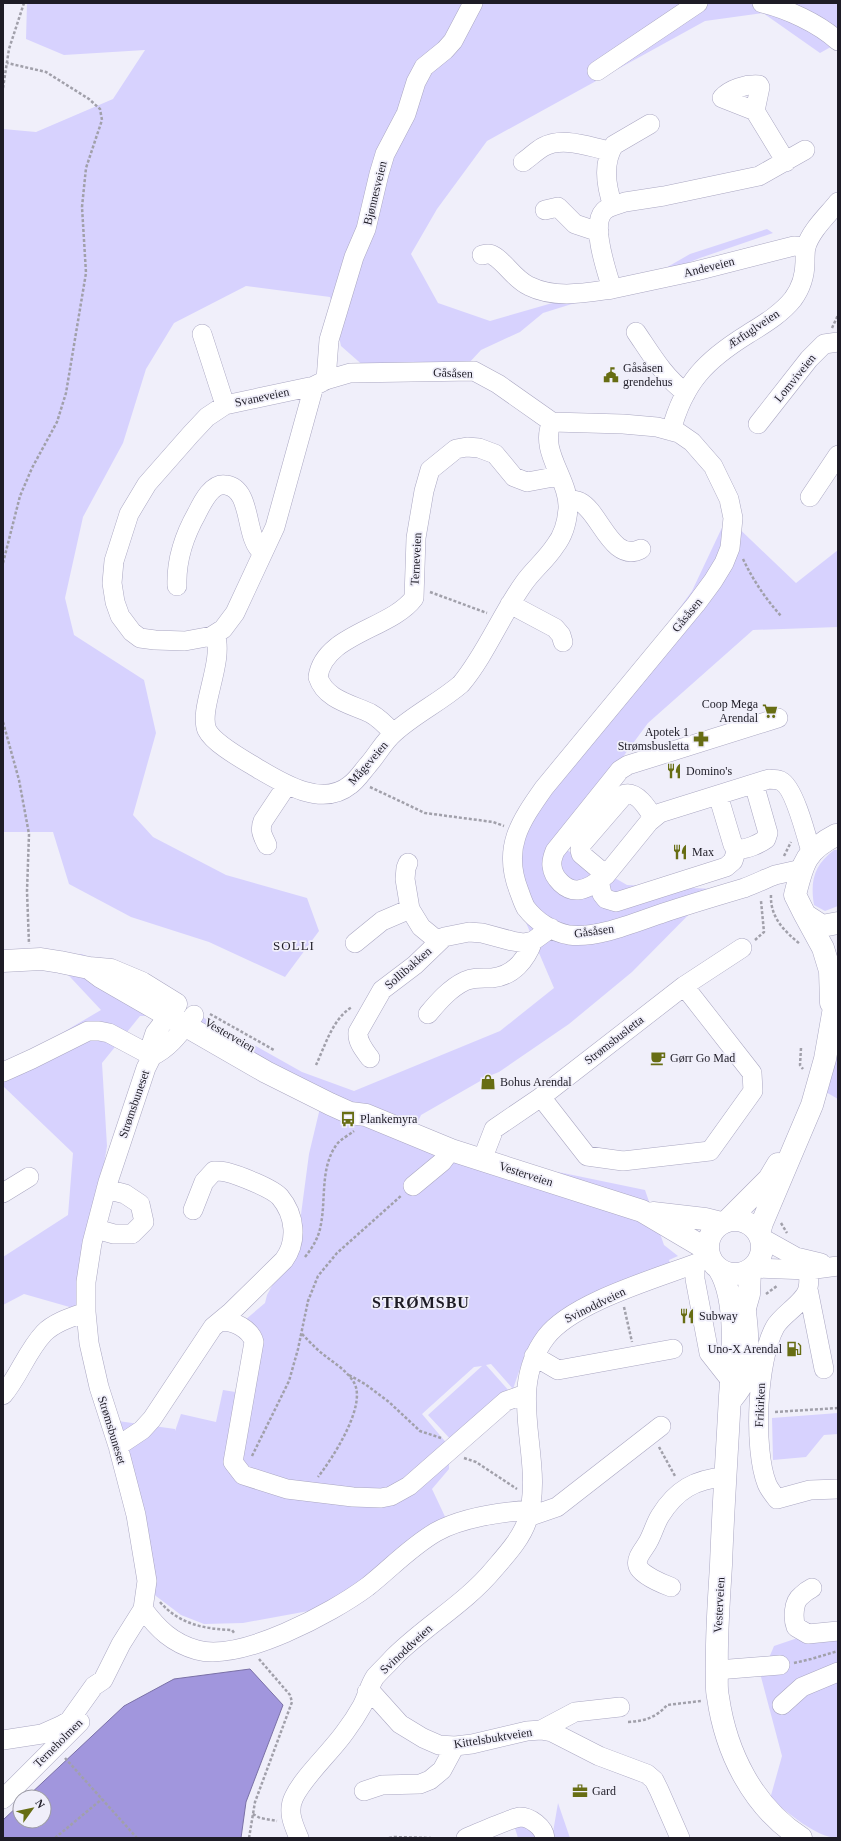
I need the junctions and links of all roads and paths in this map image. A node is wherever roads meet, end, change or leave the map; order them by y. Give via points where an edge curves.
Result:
1 (24, 3) edge
2 (473, 3) edge
3 (698, 3) edge
4 (762, 3) edge
5 (838, 41) edge
6 (7, 63) junction
7 (597, 71) dead end
8 (3, 88) edge
9 (755, 112) dead end
10 (650, 124) dead end
11 (805, 150) dead end
12 (610, 151) junction
13 (523, 162) dead end
14 (786, 162) junction
15 (838, 202) edge
16 (612, 206) junction
17 (545, 210) dead end
18 (599, 232) junction
19 (806, 247) junction
20 (482, 255) dead end
21 (612, 289) junction
22 (636, 332) dead end
23 (202, 334) dead end
24 (838, 342) edge
25 (320, 383) junction
26 (686, 393) junction
27 (225, 405) junction
28 (552, 422) junction
29 (758, 424) dead end
30 (671, 431) junction
31 (838, 455) edge
32 (560, 476) junction
33 (810, 497) dead end
34 (568, 499) junction
35 (731, 542) junction
36 (641, 549) dead end
37 (262, 552) junction
38 (3, 564) edge
39 (177, 586) dead end
40 (415, 586) junction
41 (506, 611) junction
42 (781, 616) dead end
43 (215, 634) junction
44 (563, 642) dead end
45 (778, 718) dead end
46 (3, 722) edge
47 (393, 734) junction
48 (356, 779) junction
49 (754, 784) junction
50 (287, 785) junction
51 (718, 795) junction
52 (800, 815) junction
53 (653, 817) junction
54 (506, 826) dead end
55 (835, 835) edge
56 (794, 839) dead end
57 (267, 845) dead end
58 (737, 849) junction
59 (782, 861) dead end
60 (806, 861) junction
61 (408, 863) dead end
62 (602, 878) junction
63 (756, 893) junction
64 (795, 895) junction
65 (771, 896) dead end
66 (410, 909) junction
67 (805, 915) junction
68 (838, 923) edge
69 (551, 928) junction
70 (438, 941) junction
71 (533, 941) junction
72 (355, 943) dead end
73 (30, 948) dead end
74 (742, 948) joint
75 (806, 948) dead end
76 (3, 961) edge
77 (838, 985) edge
78 (684, 986) junction
79 (428, 1014) dead end
80 (181, 1015) junction
81 (832, 1018) junction
82 (801, 1048) dead end
83 (152, 1056) junction
84 (370, 1058) dead end
85 (800, 1065) dead end
86 (3, 1072) edge
87 (541, 1097) junction
88 (805, 1123) junction
89 (452, 1150) junction
90 (482, 1160) junction
91 (29, 1177) dead end
92 (413, 1186) joint
93 (106, 1189) junction
94 (3, 1193) edge
95 (193, 1210) dead end
96 (642, 1211) junction
97 (779, 1219) dead end
98 (725, 1221) junction
99 (96, 1229) junction
100 (761, 1236) junction
101 (790, 1236) dead end
102 (708, 1260) junction
103 (808, 1266) junction
104 (838, 1266) edge
105 (752, 1269) junction
106 (782, 1283) dead end
107 (808, 1289) junction
108 (765, 1295) dead end
109 (746, 1306) junction
110 (86, 1312) junction
111 (626, 1317) dead end
112 (220, 1322) junction
113 (302, 1333) junction
114 (734, 1344) junction
115 (673, 1349) dead end
116 (534, 1356) junction
117 (635, 1356) junction
118 (824, 1369) dead end
119 (347, 1373) junction
120 (732, 1381) junction
121 (3, 1395) edge
122 (526, 1397) junction
123 (730, 1404) junction
124 (838, 1408) edge
125 (758, 1413) junction
126 (659, 1435) joint
127 (118, 1446) junction
128 (452, 1450) junction
129 (243, 1475) junction
130 (725, 1477) junction
131 (676, 1479) dead end
132 (838, 1489) edge
133 (307, 1491) junction
134 (529, 1508) junction
135 (147, 1581) junction
136 (671, 1587) dead end
137 (812, 1588) dead end
138 (143, 1609) junction
139 (838, 1631) edge
140 (248, 1646) junction
141 (838, 1650) edge
142 (780, 1665) joint
143 (717, 1670) junction
144 (838, 1672) edge
145 (103, 1680) junction
146 (367, 1692) junction
147 (704, 1700) dead end
148 (782, 1705) dead end
149 (620, 1707) joint
150 (541, 1730) junction
151 (3, 1740) edge
152 (455, 1746) junction
153 (64, 1757) dead end
154 (364, 1790) dead end
155 (3, 1799) edge
156 (102, 1799) junction
157 (253, 1814) junction
158 (281, 1820) dead end
159 (55, 1838) edge
160 (137, 1838) edge
161 (249, 1838) edge
162 (298, 1838) edge
163 (389, 1838) edge
164 (431, 1838) edge
165 (466, 1838) edge
166 (545, 1838) edge
167 (680, 1838) edge
168 (801, 1838) edge

1 - 6 path
2 - 25 street, Bjønnesveien via 453,41 424,67 406,114 385,154 366,230 354,257 329,340
3 - 7 street
4 - 5 street via 807,22
6 - 8 path
6 - 38 path via 46,72 89,99 100,109 102,120 86,168 82,207 86,273 66,393 57,422 20,496
9 - 14 street
10 - 12 street via 623,139
11 - 14 street
12 - 13 street via 565,142 554,143 543,147
12 - 16 street via 606,166 607,187
14 - 16 street via 759,176
15 - 19 street, Ærfuglveien via 812,235
16 - 18 street via 604,211 600,219
17 - 18 street via 558,207 575,224
18 - 21 street via 602,255
19 - 21 street, Andeveien via 794,246
19 - 26 street, Ærfuglveien via 805,274 793,299 775,317 714,356 700,370
20 - 21 street, Andeveien via 493,255 528,286 545,292 578,294
22 - 26 street via 665,375
23 - 27 street
24 - 29 street, Lomviveien via 824,344 809,359
25 - 27 street, Svaneveien
25 - 28 street, Gåsåsen via 350,373 474,371 498,384
25 - 37 street, Svaneveien via 275,527
26 - 30 street, Ærfuglveien
27 - 43 street, Svaneveien via 207,417 191,434 147,484 135,502 114,561 112,583 120,616 140,638 185,641
28 - 30 street, Gåsåsen via 623,424
28 - 32 street, Mågeveien via 550,446
30 - 35 street, Gåsåsen via 692,442 720,478 734,518
31 - 33 street
32 - 34 street, Mågeveien
32 - 40 street, Terneveien via 527,482 514,477 494,454 479,448 456,449 430,470 416,538
34 - 36 street via 580,501 607,536 620,548 629,553
34 - 41 street, Mågeveien via 567,520 563,533 524,582
35 - 42 path via 756,585
35 - 69 street, Gåsåsen via 724,563 713,582 544,788 515,836 513,866 525,907
37 - 39 street via 255,543 243,500 238,492 230,485 216,486 201,505 183,542 176,570
37 - 43 street, Svaneveien via 235,613 223,629
40 - 41 path
40 - 47 street, Terneveien via 414,598 404,608 330,653 322,661 318,677 325,691 334,698 371,714 384,722
41 - 44 street via 556,628
41 - 47 street, Mågeveien via 461,684
43 - 50 street, Mågeveien via 216,665 208,700 208,731 238,757
45 - 62 street via 634,762 620,770 555,851 552,859 554,874 568,889 578,890
46 - 73 path via 20,780 29,834 27,891
47 - 48 street, Mågeveien
48 - 50 street, Mågeveien via 334,793 300,791
48 - 54 path via 426,814 493,822
49 - 51 street
49 - 52 street via 769,779 781,781 790,790
49 - 58 street via 768,833 761,843
50 - 57 street via 263,821 261,833
51 - 53 street via 667,810
51 - 58 street via 733,845
52 - 55 street
52 - 60 street
53 - 62 street
53 - 62 street via 646,805 633,795 625,794 581,845 581,854
55 - 60 main road via 820,843
56 - 59 path
58 - 62 street via 733,860 726,867 616,902 606,899 602,894
60 - 63 street, Gåsåsen via 775,875
60 - 64 main road
61 - 66 street, Sollibakken via 405,879
63 - 64 street, Gåsåsen via 772,885
63 - 69 street, Gåsåsen via 609,930 576,935
63 - 74 path via 764,932
64 - 67 main road
65 - 75 path via 771,908 785,932
66 - 70 street, Sollibakken via 421,927
66 - 72 street via 382,922
67 - 68 main road via 822,926
67 - 81 main road via 823,948 830,971
69 - 71 street
70 - 71 street, Sollibakken via 454,934 469,932 524,943
70 - 84 street, Sollibakken via 415,965 382,990 357,1037
71 - 79 street via 522,963 512,970 500,976 464,981 440,1000
74 - 78 street, Strømsbusletta
76 - 80 main road, Vesterveien via 41,959 89,968
77 - 81 main road
78 - 87 street, Strømsbusletta
78 - 87 street via 752,1073 753,1091 710,1151 623,1161 587,1156
80 - 83 street, Strømsbuneset via 155,1033
80 - 89 main road, Vesterveien via 266,1072 330,1104 350,1113 366,1115
81 - 88 main road via 820,1081
82 - 85 path
83 - 86 street via 109,1033 88,1031
83 - 93 street, Strømsbuneset
87 - 90 street, Strømsbusletta via 494,1129
88 - 98 main road via 769,1179
88 - 100 main road via 762,1223
89 - 90 main road, Vesterveien
89 - 92 street via 442,1162
90 - 96 main road, Vesterveien
91 - 94 street
92 - 113 path via 337,1253 318,1276 308,1302
93 - 99 street, Strømsbuneset
93 - 99 street via 125,1194 140,1204 144,1222 132,1234 114,1234
95 - 112 street via 204,1182 214,1171 225,1172 279,1196 293,1224 290,1251
96 - 98 main road, Vesterveien
96 - 102 main road, Vesterveien via 664,1223
97 - 101 path
98 - 100 main road via 746,1221 754,1226
98 - 102 main road via 711,1234
99 - 110 street, Strømsbuneset via 86,1282
100 - 103 street
100 - 105 main road via 762,1254
102 - 105 main road via 735,1274
102 - 114 main road, Vesterveien via 725,1279
102 - 116 street, Svinoddveien via 621,1292 570,1315 545,1338
102 - 120 street via 695,1279 708,1353
103 - 104 street
103 - 105 street
103 - 107 street
105 - 109 main road, Vesterveien
106 - 108 path
107 - 118 street
107 - 125 street, Frikirken via 775,1326 763,1370
109 - 114 main road, Vesterveien
109 - 123 street via 749,1334 744,1384
110 - 121 street via 45,1332
110 - 127 street, Strømsbuneset via 89,1344 99,1387
111 - 117 path
112 - 127 street via 207,1334 152,1419 142,1430
112 - 129 street via 227,1320 234,1323 250,1334 254,1342 233,1462
113 - 119 path via 322,1354
113 - 129 path via 289,1381
114 - 120 main road, Vesterveien
115 - 117 street
116 - 117 street via 558,1370
116 - 122 street, Svinoddveien
119 - 128 path via 389,1402 420,1431 438,1436
119 - 133 path via 355,1383 356,1409 340,1445
120 - 123 main road, Vesterveien
122 - 128 street via 520,1396 506,1401
122 - 134 street, Svinoddveien via 532,1474
123 - 130 main road, Vesterveien
124 - 125 path
125 - 132 street, Frikirken via 760,1456 767,1484 777,1498 810,1490
126 - 131 path
126 - 134 street via 557,1508
127 - 135 street, Strømsbuneset via 136,1515
128 - 133 street via 409,1486 391,1496 353,1497
128 - 134 path via 476,1462
129 - 133 street via 287,1489
130 - 136 street via 699,1481 687,1487 659,1517 633,1569
130 - 143 main road, Vesterveien
134 - 140 street via 444,1528 342,1604 306,1624
134 - 146 street, Svinoddveien via 512,1547 492,1572 395,1656 375,1678
135 - 138 street, Strømsbuneset
135 - 140 path via 165,1607 187,1622 213,1630 232,1630
137 - 139 street via 800,1596 797,1602 794,1621 796,1627 808,1634
138 - 140 street via 156,1626 176,1642 198,1650 222,1651
138 - 145 street, Strømsbuneset
140 - 157 path via 290,1695 292,1702 255,1802
141 - 142 path via 811,1660
142 - 143 street
143 - 168 main road, Vesterveien via 718,1696 726,1736 734,1757 759,1800 777,1820
144 - 148 street via 802,1687
145 - 151 street, Strømsbuneset via 94,1686 69,1721 42,1734
145 - 155 street, Terneholmen via 91,1709
146 - 152 street, Kittelsbuktveien via 373,1694 400,1724 439,1745
146 - 162 street, Svinoddveien via 362,1706 346,1731 293,1797 290,1810
147 - 149 path via 667,1705 651,1718 633,1722 622,1722
149 - 150 street, Kittelsbuktveien via 575,1712
150 - 152 street, Kittelsbuktveien
150 - 167 street, Kittelsbuktveien via 552,1732 599,1756 647,1774 660,1790
152 - 154 street via 442,1770 430,1780 420,1784 382,1785
153 - 156 path
156 - 159 path
156 - 160 path
157 - 158 path via 260,1818
157 - 161 path
163 - 164 path
165 - 166 street via 519,1817 538,1825

